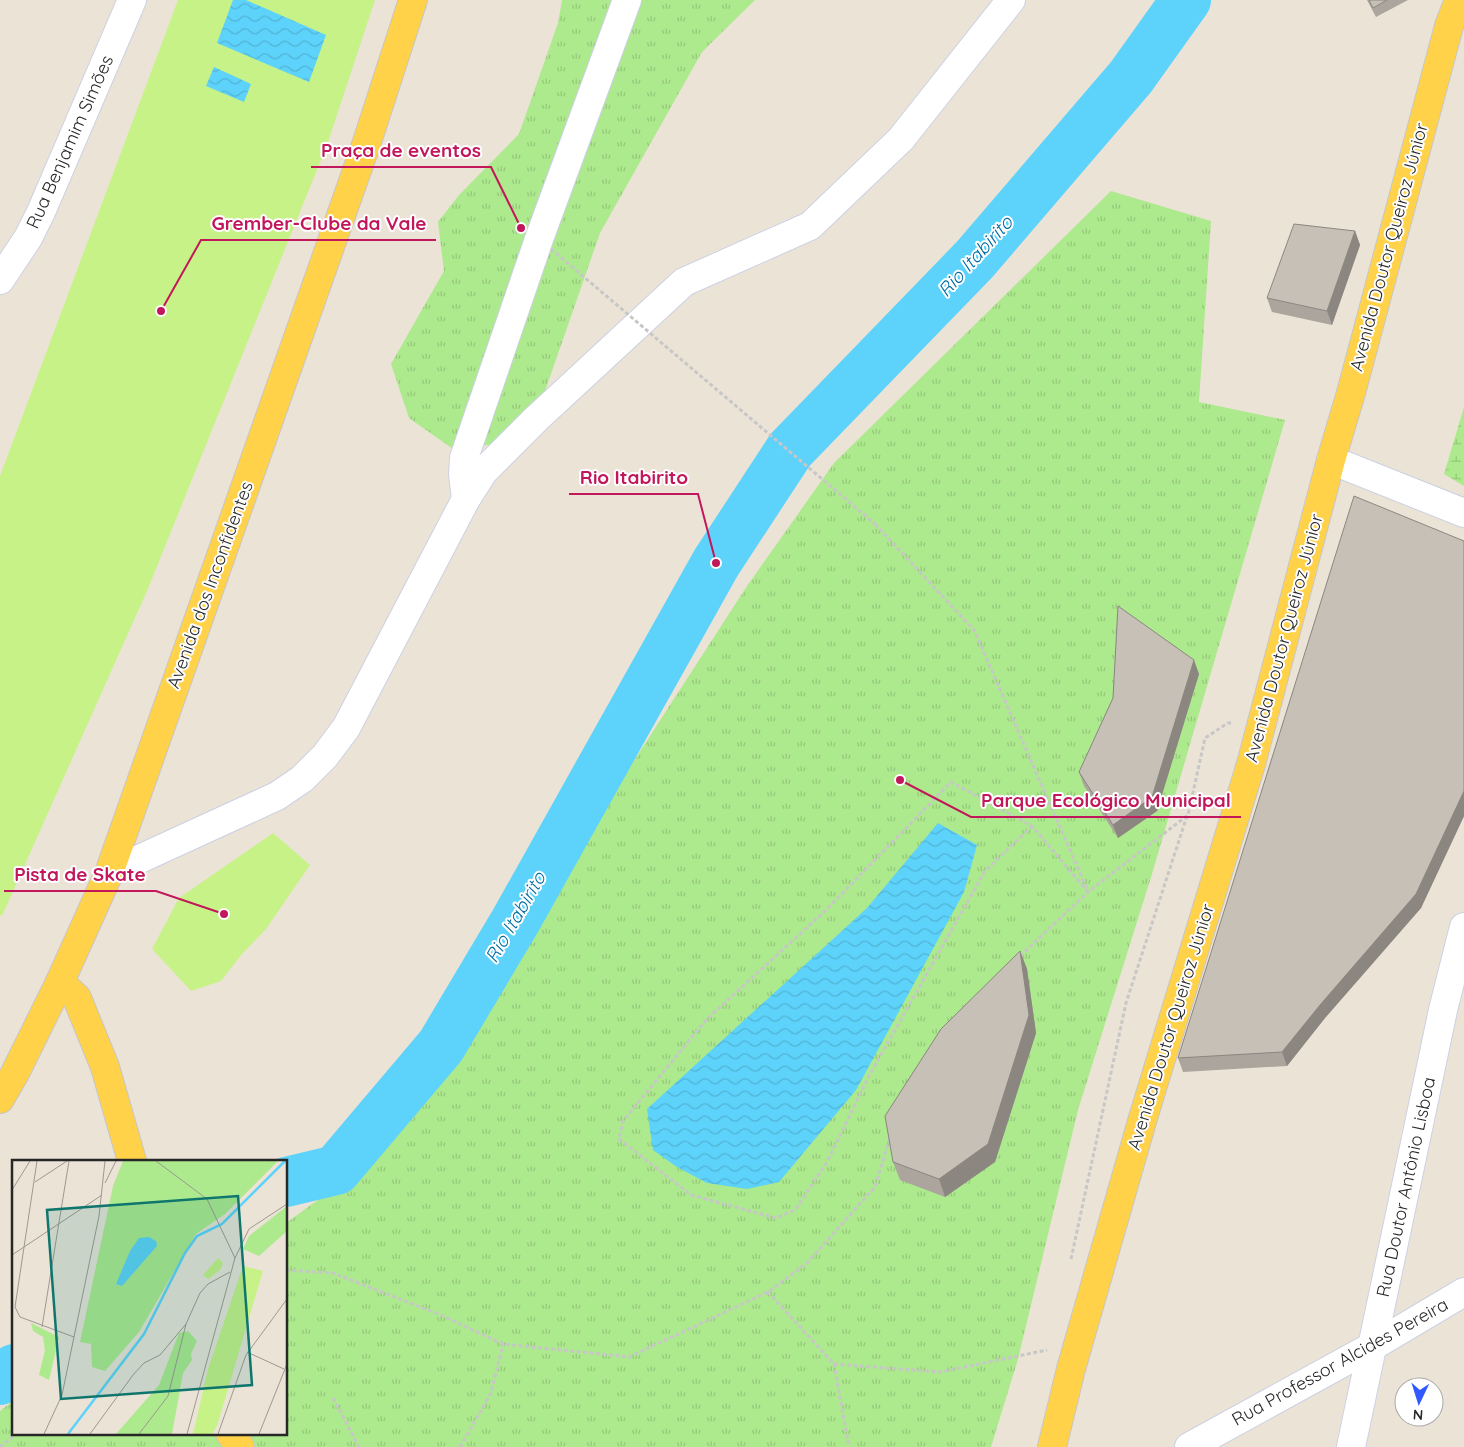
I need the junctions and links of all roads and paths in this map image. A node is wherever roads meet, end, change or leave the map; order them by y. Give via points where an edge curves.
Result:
1 (132, 0) edge
2 (413, 0) edge
3 (627, 0) edge
4 (1011, 0) edge
5 (1460, 0) edge
6 (551, 249) dead end
7 (5, 263) edge
8 (1331, 460) junction
9 (466, 499) junction
10 (1464, 513) edge
11 (1205, 738) dead end
12 (1188, 815) junction
13 (1032, 826) junction
14 (109, 873) junction
15 (1088, 892) junction
16 (1464, 927) edge
17 (1018, 958) edge
18 (60, 982) junction
19 (0, 1099) edge
20 (891, 1134) edge
21 (132, 1160) edge
22 (1070, 1263) dead end
23 (288, 1270) edge
24 (768, 1292) junction
25 (1464, 1292) edge
26 (503, 1344) junction
27 (1373, 1346) junction
28 (1050, 1349) dead end
29 (834, 1364) junction
30 (333, 1398) dead end
31 (16, 1434) edge
32 (231, 1434) edge
33 (0, 1447) edge
34 (240, 1447) edge
35 (359, 1447) edge
36 (460, 1447) edge
37 (849, 1447) edge
38 (1052, 1447) edge
39 (1189, 1447) edge
40 (1351, 1447) edge

1 - 7 street, Rua Benjamim Simões via 41,212
2 - 14 main road, Avenida dos Inconfidentes via 368,142
3 - 9 street via 539,239 464,458
4 - 9 street via 902,139 810,226 684,282 536,419 484,471
5 - 8 main road, Avenida Doutor Queiroz Júnior via 1449,26
6 - 15 path, bridge via 875,524 974,630
8 - 10 street
8 - 38 main road, Avenida Doutor Queiroz Júnior via 1251,764 1143,1118
9 - 14 street via 346,728 326,756 302,779 277,796
11 - 12 path
12 - 15 path
12 - 22 path via 1126,1003
13 - 13 path via 951,782 825,911 706,1020 623,1121 620,1139 691,1196 776,1218 795,1210 827,1162 869,1076 985,871
13 - 15 path
14 - 18 main road, Avenida dos Inconfidentes
15 - 17 path
16 - 27 street, Rua Doutor Antônio Lisboa via 1443,1010
18 - 19 main road, Avenida dos Inconfidentes
18 - 21 main road via 77,998 105,1067
20 - 24 path via 875,1187 807,1263
23 - 26 path via 333,1273 441,1315
24 - 26 path via 629,1357
24 - 29 path
25 - 27 street, Rua Professor Alcides Pereira
26 - 36 path via 491,1393
27 - 39 street, Rua Professor Alcides Pereira
27 - 40 street, Rua Doutor Antônio Lisboa
28 - 29 path via 940,1372
29 - 37 path
30 - 35 path
31 - 33 path
32 - 34 main road

